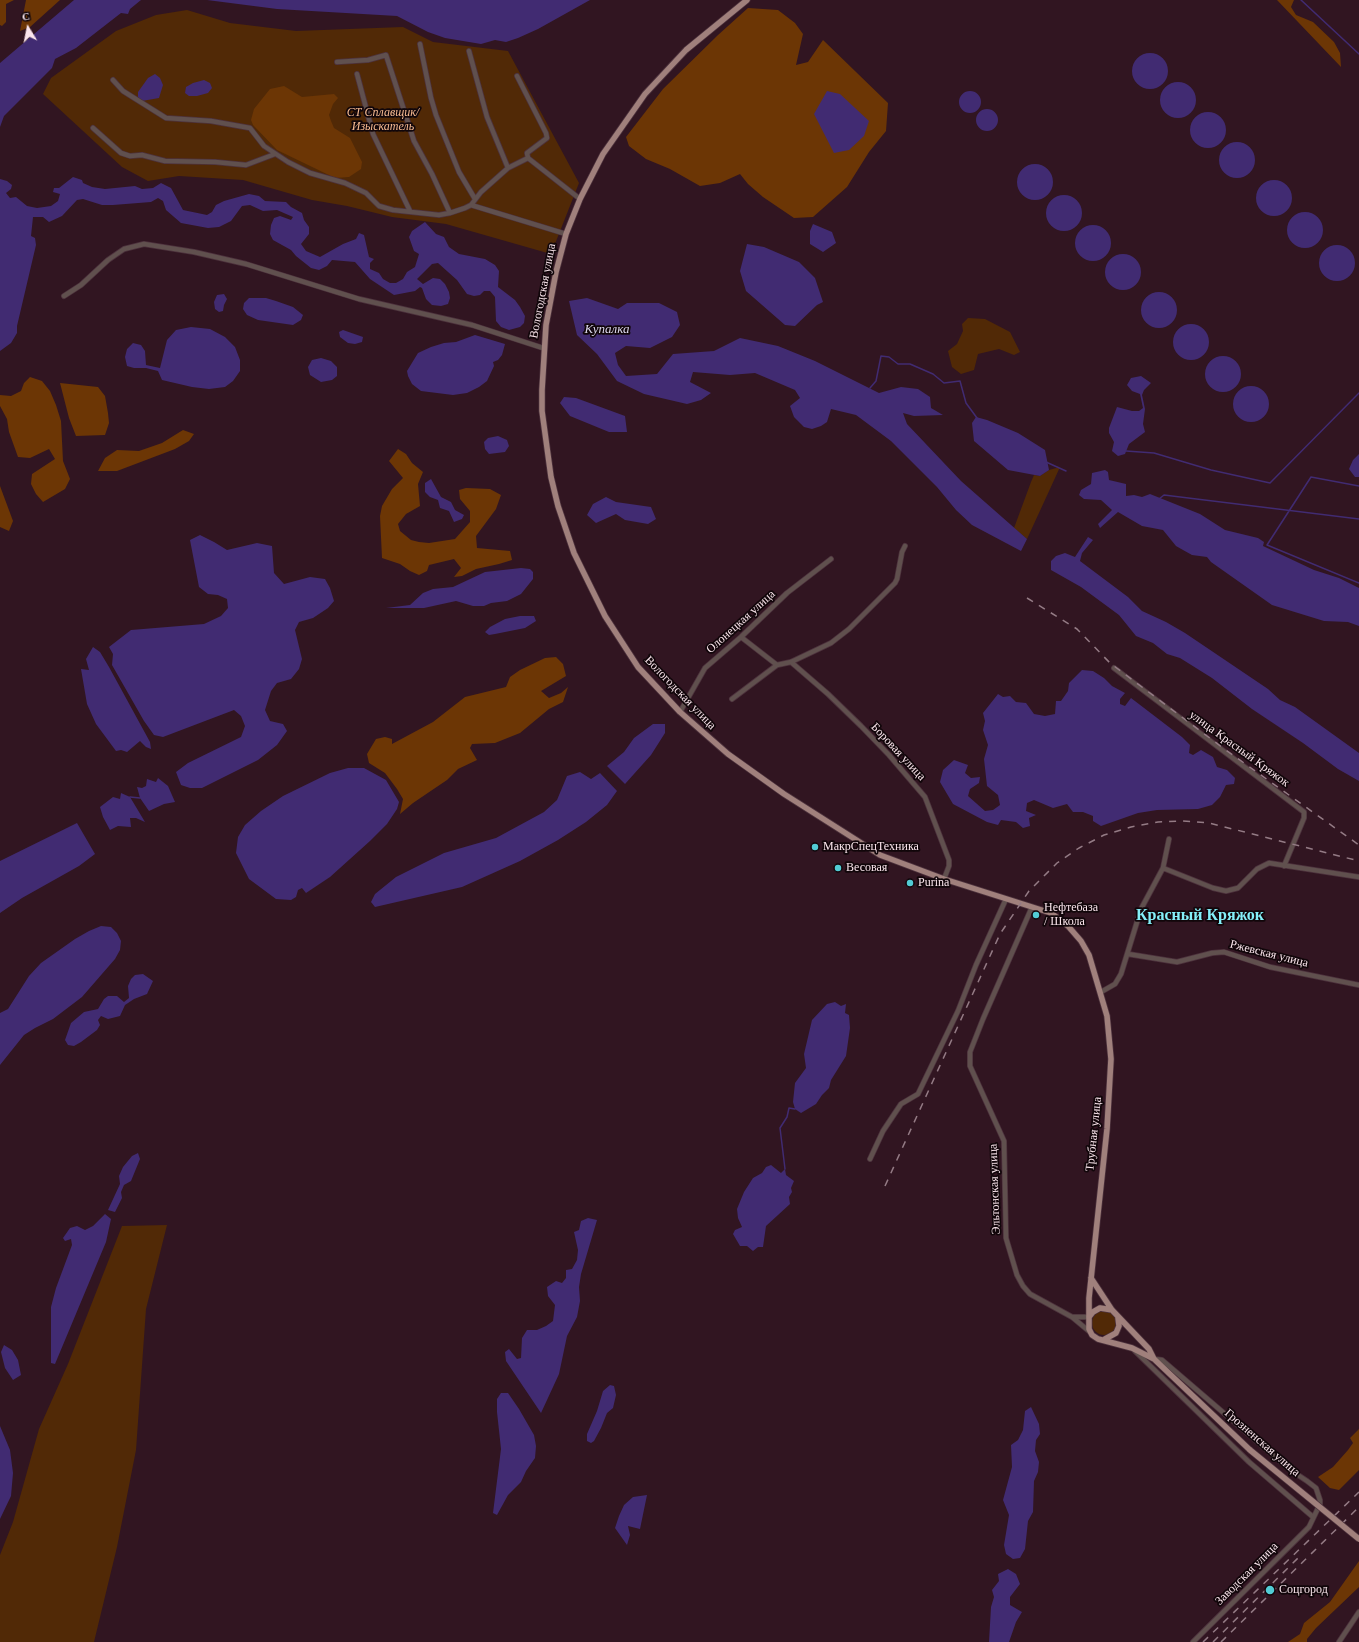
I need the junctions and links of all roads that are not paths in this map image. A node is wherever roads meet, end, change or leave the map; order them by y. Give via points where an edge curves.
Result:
1 (747, 0) edge
2 (420, 44) dead end
3 (469, 51) dead end
4 (337, 62) dead end
5 (357, 74) dead end
6 (517, 76) dead end
7 (113, 80) dead end
8 (93, 128) dead end
9 (275, 154) junction
10 (528, 158) junction
11 (508, 168) junction
12 (475, 199) junction
13 (580, 199) junction
14 (471, 205) junction
15 (410, 211) junction
16 (450, 213) junction
17 (566, 234) junction
18 (64, 296) dead end
19 (543, 348) junction
20 (905, 546) dead end
21 (831, 559) dead end
22 (741, 637) junction
23 (791, 662) junction
24 (777, 665) junction
25 (1114, 668) dead end
26 (732, 699) dead end
27 (680, 712) junction
28 (1169, 839) dead end
29 (1284, 866) junction
30 (1163, 868) junction
31 (1359, 877) edge
32 (944, 879) junction
33 (1006, 899) junction
34 (1032, 907) junction
35 (1128, 954) junction
36 (1359, 985) edge
37 (1101, 992) junction
38 (870, 1160) dead end
39 (1091, 1278) junction
40 (1112, 1310) junction
41 (1118, 1316) junction
42 (1072, 1317) junction
43 (1089, 1317) junction
44 (1090, 1332) junction
45 (1105, 1339) junction
46 (1132, 1348) junction
47 (1154, 1359) junction
48 (1313, 1517) junction
49 (1359, 1539) edge
50 (1359, 1612) edge
51 (1193, 1642) edge
52 (1340, 1642) edge

1 - 13 main road, Вологодская улица via 686,50 645,94 603,154
2 - 12 street via 436,115 459,172
3 - 11 street via 487,117
4 - 16 street via 368,60 386,55 414,141
5 - 15 street via 372,134
6 - 10 street via 547,138 527,153
7 - 9 street via 123,90 166,118 211,121 250,128 264,146
8 - 9 street via 121,153 130,156 142,155 165,161 215,162 246,166
9 - 15 street via 310,173 346,183 366,194 379,206
10 - 11 street
10 - 13 street
11 - 12 street
12 - 14 street
13 - 17 main road, Вологодская улица
14 - 16 street
14 - 17 street
15 - 16 street via 439,215
17 - 19 main road, Вологодская улица via 550,301
18 - 19 street via 124,249 144,244 246,264 359,299 472,325
19 - 27 main road, Вологодская улица via 542,411 546,445 558,506 574,553 605,616 625,649
20 - 23 street via 895,583 849,630 831,644
21 - 22 street, Олонецкая улица via 787,593
22 - 24 street
22 - 27 street, Олонецкая улица via 705,668
23 - 24 street
23 - 32 street, Боровая улица via 872,738 925,797 948,860 949,866
24 - 26 street
25 - 29 street, улица Красный Кряжок via 1304,812 1304,818
27 - 32 main road, Вологодская улица via 728,754 857,841 890,860
28 - 30 street
29 - 30 street via 1269,863 1262,865 1238,888 1226,890 1213,888
29 - 31 street
30 - 35 street via 1144,902
32 - 33 main road, Вологодская улица
33 - 34 main road, Вологодская улица
33 - 38 street via 958,1011 918,1094 901,1104 883,1131
34 - 37 main road, Трубная улица via 1056,915 1072,929 1089,955
34 - 42 street, Эльтонская улица via 982,1019 970,1052 970,1066 1004,1141 1006,1238 1017,1275 1030,1294
35 - 36 street, Ржевская улица via 1177,962 1224,952 1270,967
35 - 37 street via 1119,978
37 - 39 main road, Трубная улица via 1107,1016 1111,1059
39 - 40 main road
39 - 43 main road, Трубная улица
40 - 41 main road
40 - 43 main road via 1100,1308
41 - 45 main road via 1118,1330 1112,1337
41 - 47 main road via 1149,1349
42 - 43 street
42 - 44 street, Эльтонская улица
43 - 44 main road
44 - 45 main road via 1095,1337
45 - 46 main road
46 - 47 main road
46 - 48 street via 1249,1462
47 - 48 street, Заводская улица via 1162,1360 1288,1469 1316,1488 1320,1504
47 - 49 main road, Грозненская улица, bridge via 1250,1450
48 - 51 street, Заводская улица via 1309,1527
50 - 52 street

